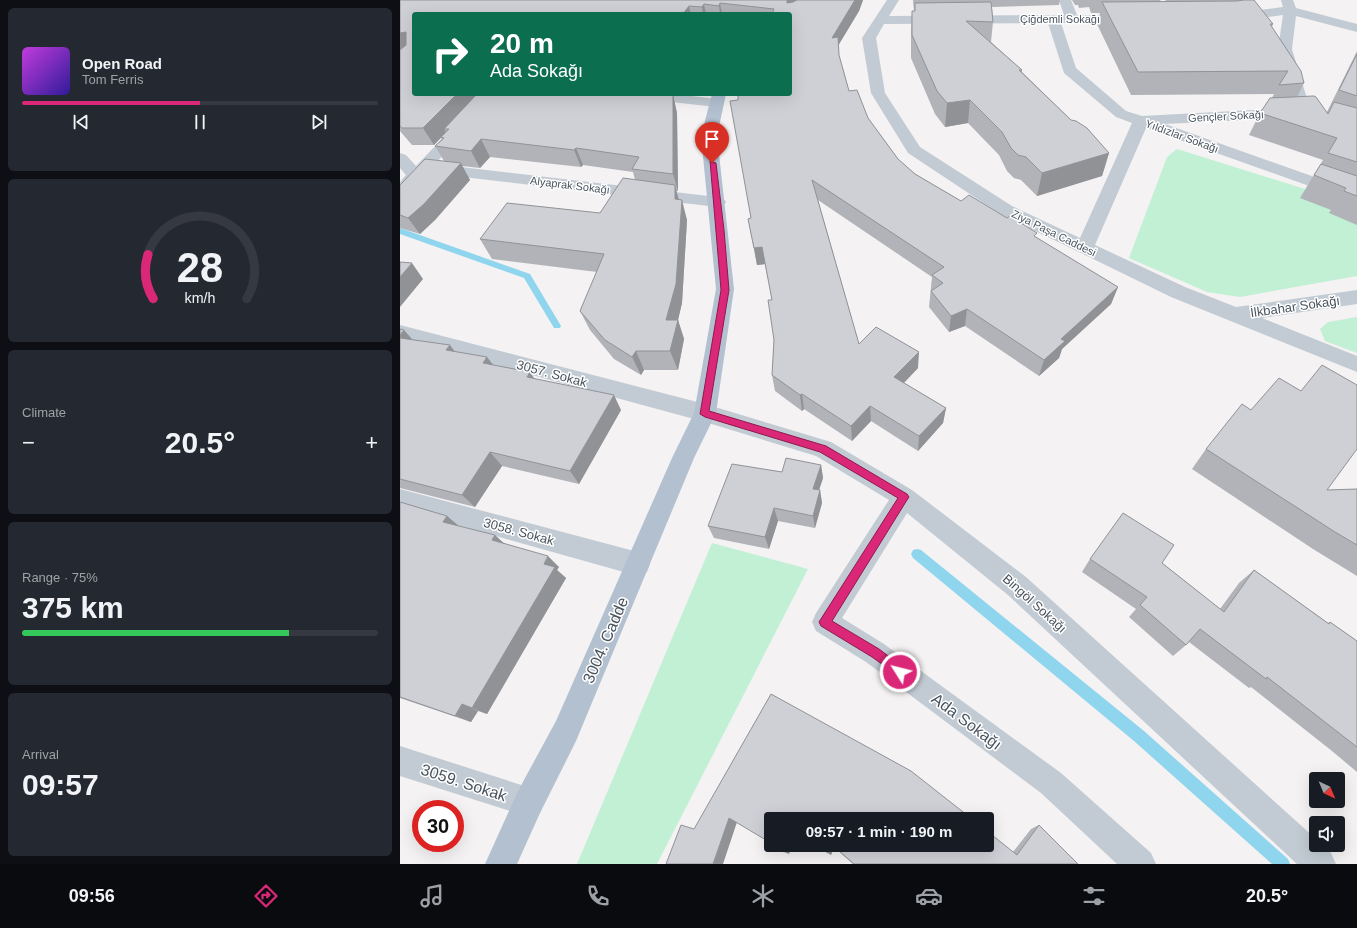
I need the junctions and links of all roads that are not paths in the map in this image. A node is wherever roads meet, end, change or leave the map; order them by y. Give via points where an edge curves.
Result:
1 (893, 0) edge
2 (1065, 0) edge
3 (1288, 5) edge
4 (1220, 18) edge
5 (1053, 19) junction
6 (1072, 19) junction
7 (1143, 19) edge
8 (880, 20) junction
9 (1357, 28) edge
10 (491, 96) edge
11 (668, 96) edge
12 (718, 99) edge
13 (1141, 121) junction
14 (400, 158) edge
15 (420, 172) junction
16 (400, 192) edge
17 (1357, 198) edge
18 (718, 202) junction
19 (1085, 248) junction
20 (1357, 297) edge
21 (1233, 315) junction
22 (400, 332) edge
23 (1357, 364) edge
24 (705, 414) junction
25 (904, 497) junction
26 (400, 499) edge
27 (638, 564) junction
28 (400, 761) edge
29 (529, 802) junction
30 (501, 864) edge
31 (1140, 864) edge
32 (1320, 864) edge

1 - 8 street, Ziya Paşa Caddesi
2 - 6 street
3 - 4 street
3 - 9 street
3 - 13 street, Gençler Sokağı via 1285,50 1310,114
5 - 6 street, Çiğdemli Sokağı
5 - 8 street, Çiğdemli Sokağı
5 - 13 street, Yıldızlar Sokağı via 1069,70 1121,114
6 - 7 street, Çiğdemli Sokağı
8 - 19 street, Ziya Paşa Caddesi via 869,38 878,93 914,150 1006,210
10 - 15 street
11 - 12 street
12 - 18 main road, 3004. Cadde via 709,136
13 - 17 street, Yıldızlar Sokağı
13 - 19 street
14 - 15 street
15 - 16 street
15 - 18 street, Alyaprak Sokağı
18 - 24 main road, 3004. Cadde via 725,290
19 - 21 street, Ziya Paşa Caddesi
20 - 21 street, İlkbahar Sokağı
21 - 23 street, Ziya Paşa Caddesi
22 - 24 street, 3057. Sokak
24 - 25 street, Bingöl Sokağı via 823,449
24 - 27 main road, 3004. Cadde via 682,458
25 - 31 street, Ada Sokağı via 825,622 876,653 1051,783
25 - 32 street, Bingöl Sokağı via 1017,586
26 - 27 street, 3058. Sokak
27 - 29 main road, 3004. Cadde via 566,731
28 - 29 street, 3059. Sokak
29 - 30 main road, 3004. Cadde

